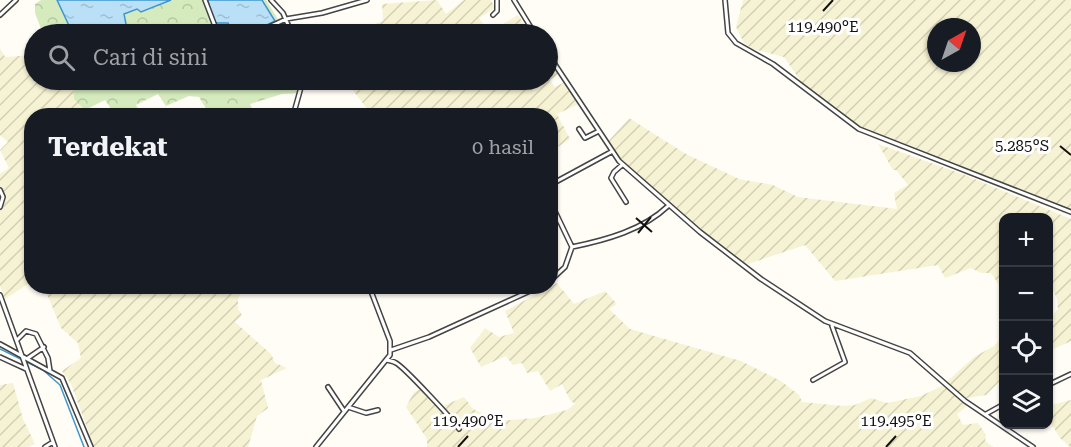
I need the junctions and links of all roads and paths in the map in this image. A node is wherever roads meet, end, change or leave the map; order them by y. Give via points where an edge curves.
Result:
1 (16, 0) edge
2 (205, 0) edge
3 (271, 0) edge
4 (367, 0) edge
5 (497, 0) edge
6 (514, 0) edge
7 (725, 0) edge
8 (0, 15) edge
9 (493, 15) dead end
10 (286, 19) junction
11 (214, 24) edge
12 (275, 24) edge
13 (288, 24) edge
14 (529, 24) edge
15 (558, 69) edge
16 (300, 90) edge
17 (295, 108) edge
18 (579, 129) dead end
19 (598, 131) junction
20 (611, 152) junction
21 (622, 165) junction
22 (558, 181) edge
23 (0, 190) edge
24 (626, 202) dead end
25 (668, 206) junction
26 (0, 207) edge
27 (1071, 212) edge
28 (558, 218) edge
29 (572, 247) junction
30 (558, 274) edge
31 (372, 294) edge
32 (523, 294) edge
33 (0, 295) edge
34 (832, 325) junction
35 (17, 340) junction
36 (0, 344) edge
37 (44, 347) junction
38 (391, 350) junction
39 (0, 357) edge
40 (24, 358) junction
41 (387, 360) junction
42 (26, 367) junction
43 (50, 371) junction
44 (1071, 374) edge
45 (813, 380) dead end
46 (1053, 383) edge
47 (328, 387) dead end
48 (348, 407) junction
49 (999, 407) edge
50 (378, 410) dead end
51 (344, 411) junction
52 (986, 414) junction
53 (459, 429) dead end
54 (53, 442) junction
55 (45, 447) edge
56 (55, 447) edge
57 (91, 447) edge
58 (316, 447) edge
59 (1033, 447) edge

1 - 8 street
2 - 11 street
3 - 10 street
4 - 10 street
5 - 9 street
6 - 14 street
7 - 27 street via 728,33 736,44 772,64 859,129
10 - 12 street
10 - 13 street
15 - 19 street
16 - 17 street
18 - 19 street via 585,138
19 - 20 street
20 - 21 street
20 - 22 street
21 - 24 street via 611,178
21 - 25 street
23 - 26 street
25 - 29 street via 628,231
25 - 34 street via 761,279
28 - 29 street
29 - 30 street via 565,267
31 - 38 street
32 - 38 street
33 - 35 street
34 - 45 street via 845,362
34 - 52 street via 910,353 965,401
35 - 37 street via 31,331
35 - 40 street
36 - 40 street
37 - 40 street
37 - 43 street
38 - 41 street
39 - 42 street
40 - 42 street
40 - 43 street
41 - 48 street
41 - 53 street via 406,370
42 - 54 street
43 - 57 street via 64,381
44 - 46 street
47 - 51 street
48 - 50 street via 366,413
48 - 51 street
49 - 52 street
51 - 58 street
52 - 59 street
54 - 55 street
54 - 56 street

